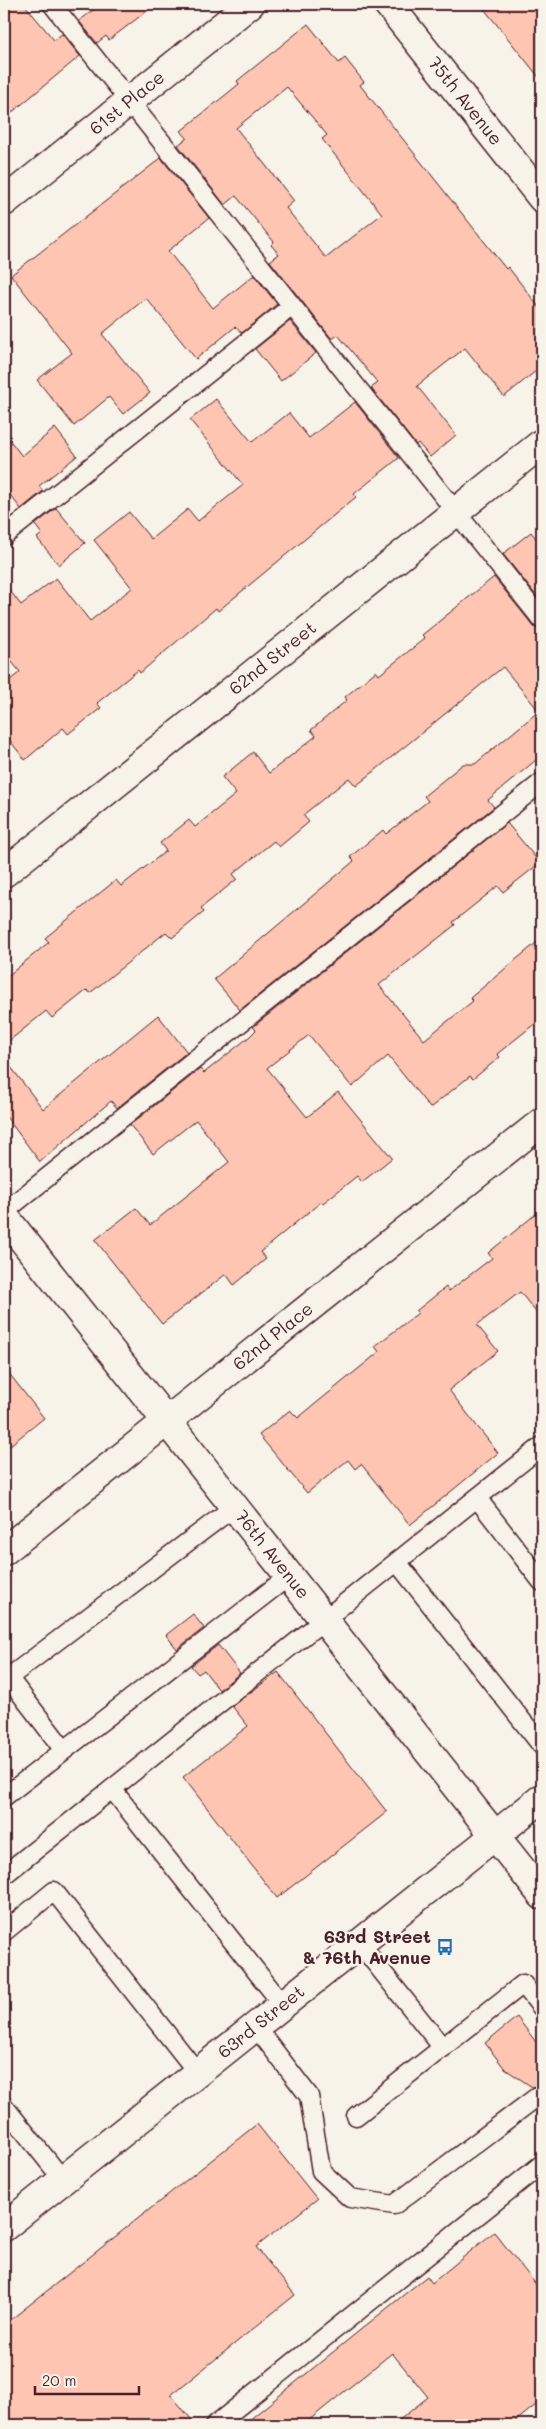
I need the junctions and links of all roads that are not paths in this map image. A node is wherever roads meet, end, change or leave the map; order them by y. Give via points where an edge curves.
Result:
1 (52, 4) edge
2 (250, 4) edge
3 (388, 4) edge
4 (130, 102) junction
5 (542, 198) edge
6 (4, 202) edge
7 (292, 306) junction
8 (542, 443) edge
9 (456, 512) junction
10 (4, 536) edge
11 (542, 620) edge
12 (542, 782) edge
13 (4, 873) edge
14 (542, 1122) edge
15 (4, 1212) edge
16 (4, 1216) edge
17 (167, 1421) junction
18 (542, 1446) edge
19 (477, 1498) junction
20 (234, 1507) junction
21 (4, 1551) edge
22 (397, 1562) junction
23 (289, 1576) junction
24 (542, 1582) edge
25 (324, 1620) junction
26 (5, 1677) edge
27 (542, 1746) edge
28 (64, 1750) junction
29 (112, 1789) junction
30 (4, 1796) edge
31 (542, 1798) edge
32 (495, 1836) junction
33 (4, 1875) edge
34 (542, 1895) edge
35 (4, 1932) edge
36 (360, 1944) junction
37 (283, 2005) junction
38 (542, 2008) edge
39 (256, 2026) junction
40 (443, 2048) junction
41 (198, 2072) junction
42 (542, 2093) edge
43 (4, 2106) edge
44 (356, 2116) dead end
45 (542, 2164) edge
46 (62, 2180) junction
47 (4, 2227) edge
48 (215, 2425) edge

1 - 4 lane
2 - 4 street, 61st Place
3 - 5 street, 75th Avenue
4 - 6 street, 61st Place
4 - 7 lane
7 - 9 lane
7 - 10 lane
8 - 9 street, 62nd Street
9 - 11 lane
9 - 13 street, 62nd Street
12 - 15 lane
14 - 17 street, 62nd Place
16 - 17 street, 76th Avenue
17 - 20 street, 76th Avenue
17 - 21 street, 62nd Place
18 - 19 lane
19 - 22 lane
19 - 24 lane
20 - 23 street, 76th Avenue
20 - 26 lane
22 - 25 lane
22 - 27 lane
23 - 25 street, 76th Avenue
23 - 28 lane
25 - 29 lane
25 - 32 street, 76th Avenue
26 - 28 lane
28 - 30 lane
29 - 33 lane
29 - 37 lane
31 - 32 street, 63rd Street
32 - 34 street, 76th Avenue
32 - 36 street, 63rd Street
35 - 41 lane via 54,1891
36 - 37 street, 63rd Street
36 - 40 lane
37 - 39 street, 63rd Street
38 - 40 lane via 523,1984
39 - 41 street, 63rd Street
39 - 42 lane via 308,2096 321,2171 350,2198 394,2205
40 - 44 lane
41 - 46 street, 63rd Street
43 - 46 lane
45 - 48 lane
46 - 47 street, 63rd Street

